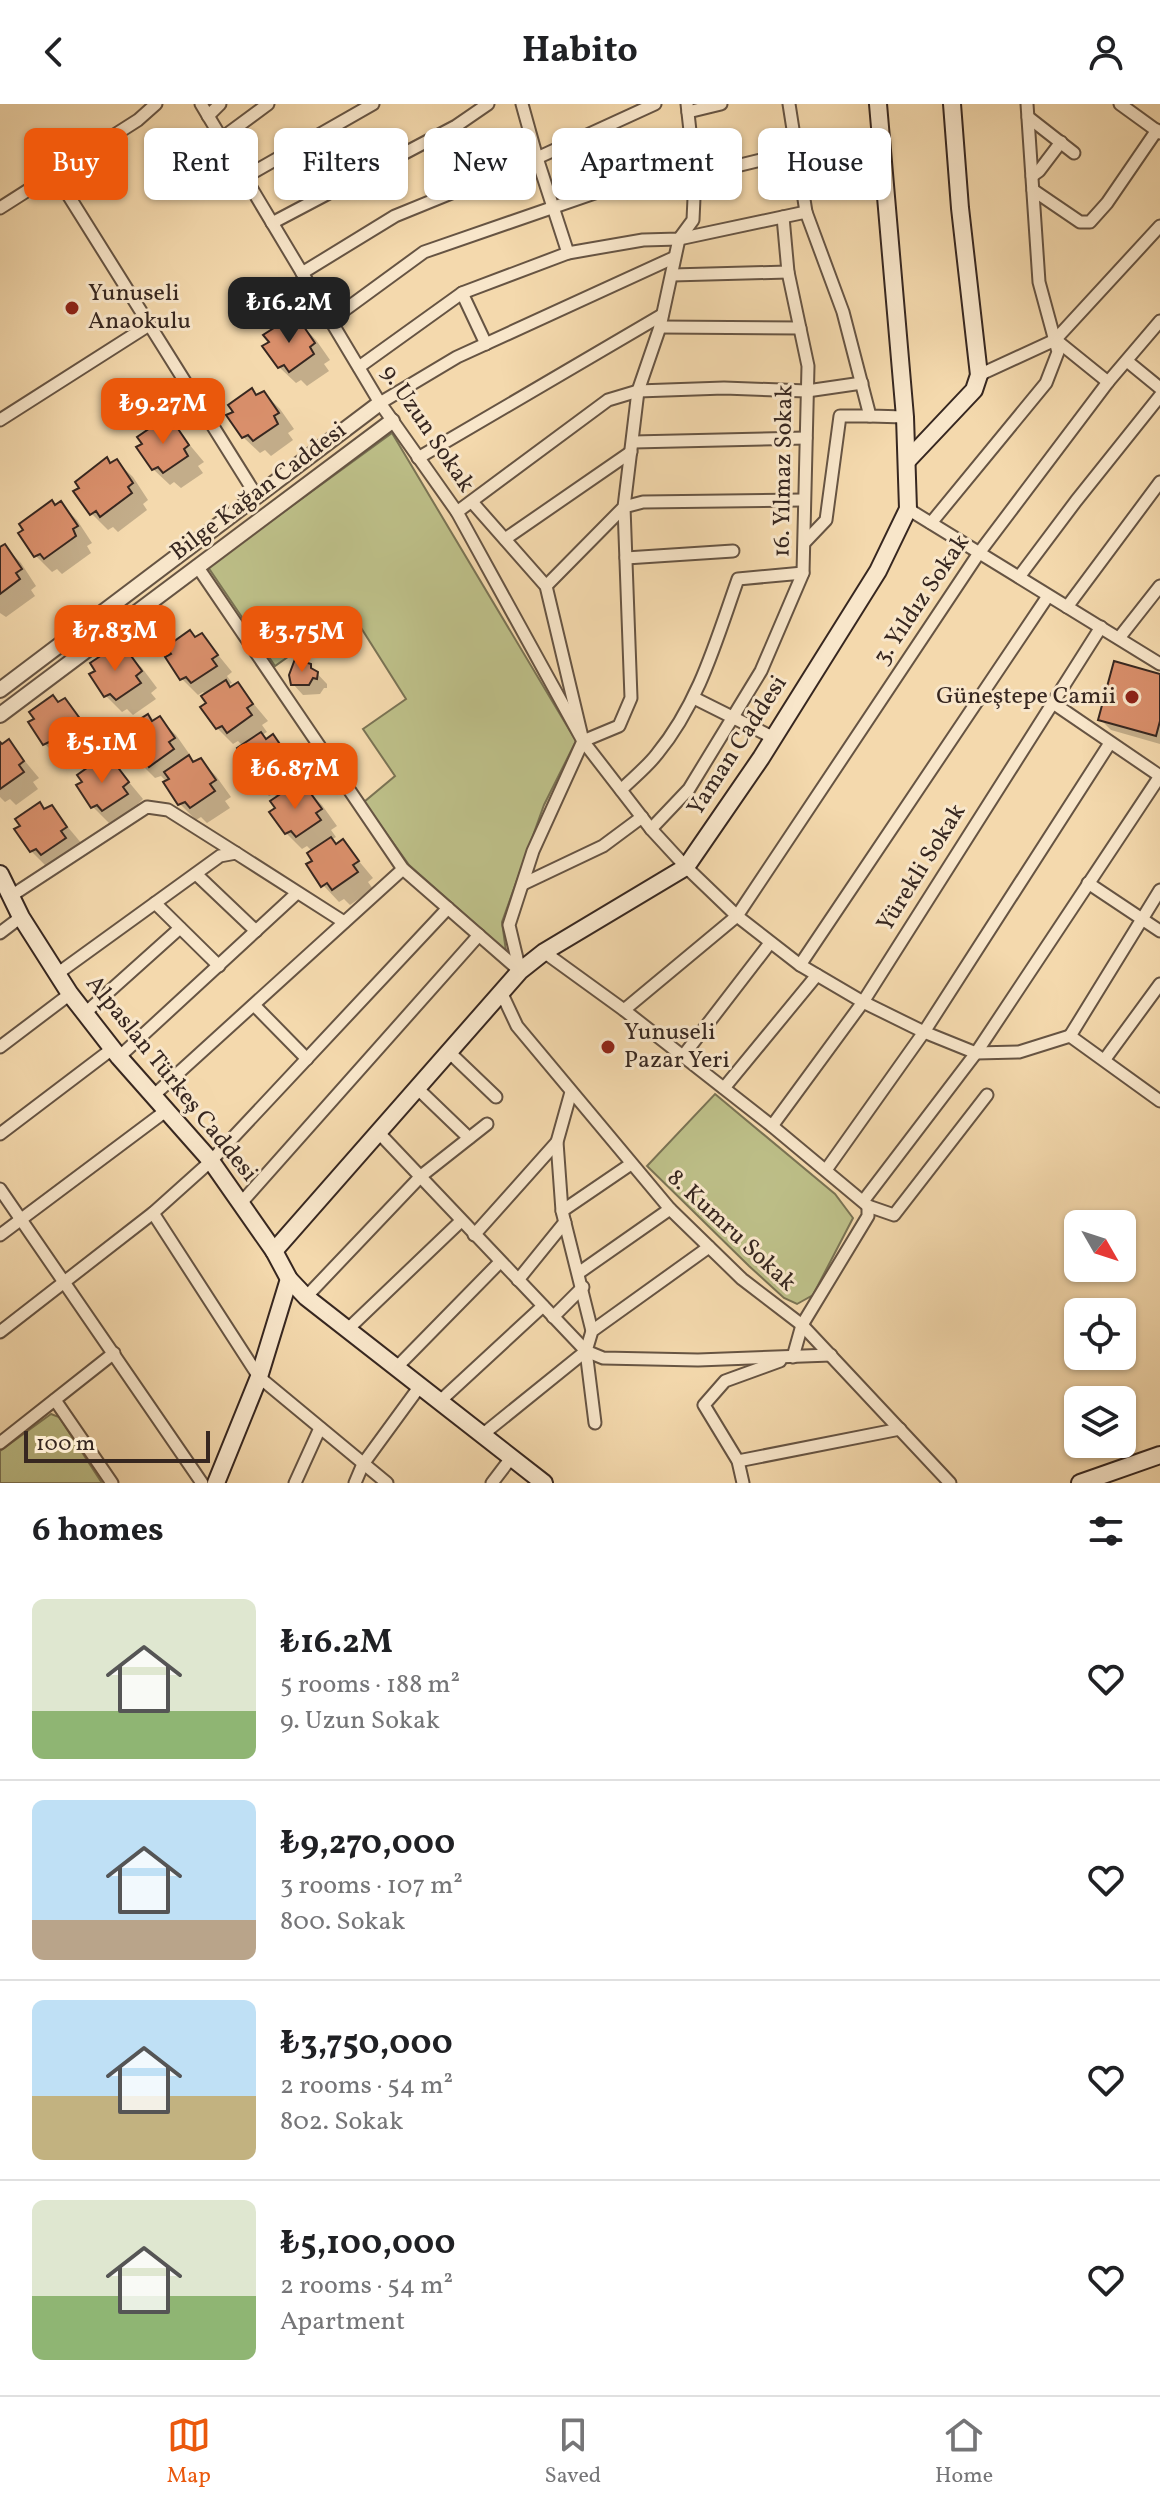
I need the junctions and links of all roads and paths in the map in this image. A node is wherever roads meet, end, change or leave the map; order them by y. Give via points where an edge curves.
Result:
1 (156, 104) edge
2 (201, 104) edge
3 (220, 104) edge
4 (268, 104) edge
5 (373, 104) edge
6 (488, 104) edge
7 (522, 104) edge
8 (655, 104) edge
9 (721, 104) edge
10 (789, 104) edge
11 (878, 104) edge
12 (952, 104) edge
13 (1120, 104) edge
14 (687, 108) edge
15 (1028, 110) edge
16 (208, 116) junction
17 (126, 128) edge
18 (216, 128) edge
19 (236, 128) edge
20 (689, 128) edge
21 (794, 128) edge
22 (1158, 132) edge
23 (1061, 142) junction
24 (1074, 153) dead end
25 (537, 158) junction
26 (258, 170) edge
27 (1032, 176) junction
28 (1033, 190) junction
29 (24, 193) edge
30 (258, 199) edge
31 (71, 200) edge
32 (577, 200) edge
33 (694, 200) edge
34 (804, 200) edge
35 (0, 208) edge
36 (552, 209) junction
37 (806, 212) junction
38 (783, 217) junction
39 (272, 223) junction
40 (1160, 226) edge
41 (679, 239) junction
42 (568, 253) junction
43 (673, 258) junction
44 (788, 272) junction
45 (302, 273) junction
46 (672, 275) junction
47 (462, 293) junction
48 (331, 320) junction
49 (661, 321) junction
50 (1160, 321) edge
51 (149, 325) junction
52 (800, 328) junction
53 (1055, 340) junction
54 (486, 344) junction
55 (1127, 361) junction
56 (359, 367) junction
57 (979, 375) junction
58 (1108, 382) junction
59 (862, 383) junction
60 (1160, 388) edge
61 (638, 391) junction
62 (807, 391) junction
63 (1160, 396) edge
64 (380, 403) junction
65 (870, 416) junction
66 (905, 417) junction
67 (0, 420) edge
68 (392, 421) junction
69 (806, 438) junction
70 (632, 447) junction
71 (418, 458) junction
72 (907, 461) junction
73 (1160, 482) edge
74 (256, 495) junction
75 (803, 500) junction
76 (472, 502) junction
77 (624, 507) junction
78 (908, 509) junction
79 (457, 512) junction
80 (931, 523) junction
81 (505, 539) junction
82 (805, 542) junction
83 (733, 551) dead end
84 (979, 553) junction
85 (626, 558) junction
86 (197, 566) junction
87 (803, 573) junction
88 (1019, 577) junction
89 (546, 586) junction
90 (1160, 586) edge
91 (1048, 596) junction
92 (1067, 607) junction
93 (1101, 627) junction
94 (1119, 638) junction
95 (1160, 664) edge
96 (0, 690) edge
97 (694, 698) junction
98 (1053, 703) junction
99 (0, 715) edge
100 (733, 718) junction
101 (774, 738) junction
102 (583, 741) junction
103 (1110, 743) junction
104 (1160, 776) edge
105 (621, 790) junction
106 (642, 817) junction
107 (651, 829) junction
108 (236, 853) junction
109 (686, 867) junction
110 (403, 869) junction
111 (196, 874) junction
112 (1088, 883) junction
113 (523, 884) junction
114 (4, 886) edge
115 (1160, 890) edge
116 (297, 893) junction
117 (155, 903) junction
118 (448, 908) junction
119 (737, 916) junction
120 (21, 917) junction
121 (1142, 919) junction
122 (344, 922) junction
123 (180, 928) junction
124 (256, 931) junction
125 (1160, 931) edge
126 (0, 933) edge
127 (479, 935) junction
128 (770, 943) junction
129 (544, 952) junction
130 (800, 965) junction
131 (219, 966) junction
132 (520, 971) junction
133 (57, 974) junction
134 (817, 975) junction
135 (1160, 984) edge
136 (70, 994) junction
137 (502, 994) junction
138 (863, 1002) junction
139 (254, 1005) junction
140 (624, 1010) junction
141 (84, 1014) junction
142 (924, 1032) junction
143 (1070, 1036) junction
144 (0, 1047) edge
145 (116, 1053) junction
146 (450, 1053) junction
147 (976, 1053) junction
148 (683, 1056) junction
149 (307, 1059) junction
150 (1105, 1059) junction
151 (724, 1088) junction
152 (418, 1089) junction
153 (571, 1092) junction
154 (987, 1095) dead end
155 (153, 1096) junction
156 (496, 1097) dead end
157 (1159, 1097) edge
158 (167, 1110) junction
159 (487, 1124) dead end
160 (772, 1126) junction
161 (379, 1133) junction
162 (0, 1134) edge
163 (469, 1138) junction
164 (557, 1142) junction
165 (211, 1161) junction
166 (631, 1164) junction
167 (826, 1170) junction
168 (421, 1176) junction
169 (0, 1189) edge
170 (241, 1203) junction
171 (866, 1203) junction
172 (670, 1209) junction
173 (153, 1213) junction
174 (564, 1216) junction
175 (21, 1219) junction
176 (461, 1221) junction
177 (0, 1235) edge
178 (474, 1235) junction
179 (709, 1247) junction
180 (274, 1251) junction
181 (500, 1262) junction
182 (580, 1272) junction
183 (289, 1279) junction
184 (518, 1280) junction
185 (65, 1282) junction
186 (583, 1287) junction
187 (306, 1297) junction
188 (543, 1306) junction
189 (553, 1317) junction
190 (802, 1325) junction
191 (348, 1329) junction
192 (592, 1331) junction
193 (0, 1332) edge
194 (586, 1351) junction
195 (114, 1353) junction
196 (831, 1355) junction
197 (793, 1357) junction
198 (396, 1368) junction
199 (259, 1377) junction
200 (420, 1386) junction
201 (55, 1400) junction
202 (439, 1402) junction
203 (595, 1423) dead end
204 (320, 1428) junction
205 (900, 1429) junction
206 (482, 1435) junction
207 (0, 1443) edge
208 (1160, 1455) edge
209 (511, 1458) junction
210 (738, 1461) junction
211 (363, 1464) junction
212 (1103, 1479) edge
213 (541, 1482) edge
214 (112, 1483) edge
215 (202, 1483) edge
216 (216, 1483) edge
217 (295, 1483) edge
218 (355, 1483) edge
219 (387, 1483) edge
220 (492, 1483) edge
221 (743, 1483) edge
222 (950, 1483) edge
223 (1080, 1483) edge

1 - 17 street
2 - 16 street, 9. Uzun Sokak
3 - 16 street
4 - 19 street
5 - 26 street
6 - 39 street
7 - 25 street
8 - 25 street
9 - 14 street
10 - 21 street
11 - 66 main road, Yaman Caddesi
12 - 57 main road
13 - 22 street
14 - 20 street
15 - 23 street
15 - 27 street
16 - 18 street, 9. Uzun Sokak
22 - 28 street via 1090,222 1080,222
23 - 24 street
23 - 27 street
25 - 36 street
25 - 45 street via 395,216
27 - 28 street
28 - 53 street via 1039,282
29 - 35 street
30 - 39 street, 9. Uzun Sokak
31 - 51 street
32 - 36 street
33 - 41 street via 693,220
34 - 37 street
36 - 42 street
36 - 48 street via 424,252
37 - 38 street
37 - 59 street via 843,312
38 - 41 street
38 - 44 street, 16. Yılmaz Sokak
39 - 45 street, 9. Uzun Sokak
40 - 53 street
41 - 42 street
41 - 43 street
42 - 47 street
43 - 46 street
43 - 54 street
44 - 46 street
44 - 52 street, 16. Yılmaz Sokak
45 - 48 street, 9. Uzun Sokak
46 - 49 street
47 - 54 street
47 - 56 street
48 - 56 street, 9. Uzun Sokak
49 - 52 street
49 - 61 street
49 - 71 street
50 - 55 street, 3. Yıldız Sokak
51 - 67 street
51 - 74 street
52 - 62 street, 16. Yılmaz Sokak
53 - 57 street
53 - 58 street
53 - 80 street via 1058,352 1046,383
54 - 64 street
55 - 58 street, 3. Yıldız Sokak
55 - 60 street
56 - 64 street, 9. Uzun Sokak
57 - 72 main road via 974,390
58 - 84 street, 3. Yıldız Sokak
59 - 62 street
59 - 65 street
61 - 62 street
61 - 70 street
61 - 76 street via 608,400
62 - 69 street, 16. Yılmaz Sokak
63 - 88 street
64 - 68 street, 9. Uzun Sokak
64 - 74 street, Bilge Kağan Caddesi
65 - 66 street
65 - 82 street via 840,416 826,520
66 - 72 main road, Yaman Caddesi
68 - 71 street, 9. Uzun Sokak
68 - 86 street, Bilge Kağan Caddesi
69 - 70 street
69 - 75 street, 16. Yılmaz Sokak
70 - 77 street
70 - 81 street
71 - 79 street, 9. Uzun Sokak
72 - 78 main road, Yaman Caddesi
73 - 92 street
74 - 96 street, Bilge Kağan Caddesi
75 - 77 street via 643,502
75 - 82 street, 16. Yılmaz Sokak
76 - 79 street
76 - 81 street
77 - 85 street
77 - 89 street
78 - 80 street
78 - 101 main road, Yaman Caddesi via 878,571
79 - 102 street, 9. Uzun Sokak
80 - 84 street
81 - 89 street
82 - 87 street, 16. Yılmaz Sokak
83 - 85 street
84 - 88 street
84 - 119 street, 3. Yıldız Sokak
85 - 102 street via 631,698 619,726
86 - 99 street, Bilge Kağan Caddesi
86 - 110 street
87 - 97 street via 738,579
87 - 100 street, 16. Yılmaz Sokak via 761,671
88 - 91 street
89 - 102 street
90 - 94 street
91 - 92 street
91 - 130 street
92 - 93 street
93 - 94 street
93 - 98 street, Yürekli Sokak
94 - 95 street
97 - 100 street
97 - 105 street via 657,754
98 - 103 street
98 - 138 street, Yürekli Sokak
100 - 101 street
100 - 107 street, 16. Yılmaz Sokak via 689,789
101 - 109 main road, Yaman Caddesi
102 - 105 street, 9. Uzun Sokak
102 - 113 street
103 - 104 street
103 - 142 street
104 - 112 street
105 - 106 street, 9. Uzun Sokak
106 - 107 street, 9. Uzun Sokak
106 - 113 street via 603,846
107 - 109 street, 9. Uzun Sokak
108 - 111 street via 220,856
108 - 114 street via 168,810 147,807
108 - 116 street
109 - 119 street, 9. Uzun Sokak
109 - 129 main road, Yaman Caddesi
110 - 118 street
110 - 122 street
111 - 117 street
111 - 124 street
112 - 121 street
112 - 147 street
113 - 132 street via 509,925
114 - 120 main road, Alpaslan Türkeş Caddesi
115 - 121 street
116 - 122 street
116 - 124 street
117 - 123 street
117 - 133 street
118 - 127 street
118 - 149 street
119 - 128 street, 9. Uzun Sokak
119 - 140 street, 3. Yıldız Sokak
120 - 126 street
120 - 133 main road, Alpaslan Türkeş Caddesi
121 - 125 street
121 - 143 street
122 - 139 street
123 - 131 street
123 - 141 street
124 - 131 street
127 - 132 street
127 - 170 street
128 - 130 street, 9. Uzun Sokak
128 - 148 street
129 - 132 main road, Yaman Caddesi
129 - 140 street
130 - 134 street, 9. Uzun Sokak
131 - 145 street
132 - 137 main road, Yaman Caddesi
133 - 136 main road, Alpaslan Türkeş Caddesi
134 - 138 street, 9. Uzun Sokak
134 - 151 street
135 - 150 street
136 - 141 main road, Alpaslan Türkeş Caddesi
136 - 144 street
137 - 146 main road, Yaman Caddesi
137 - 153 street, 8. Kumru Sokak via 517,1026
138 - 142 street, 9. Uzun Sokak
138 - 160 street, Yürekli Sokak
139 - 149 street
139 - 155 street
140 - 148 street
141 - 145 main road, Alpaslan Türkeş Caddesi
142 - 147 street, 9. Uzun Sokak
142 - 167 street
143 - 147 street via 1019,1052
143 - 150 street
145 - 155 main road, Alpaslan Türkeş Caddesi
145 - 162 street
146 - 152 main road, Yaman Caddesi
146 - 156 street
147 - 171 street
148 - 151 street
149 - 165 street
150 - 157 street
151 - 160 street
152 - 161 main road, Yaman Caddesi
152 - 163 street
153 - 164 street
153 - 166 street, 8. Kumru Sokak
154 - 171 street via 894,1215
155 - 158 main road, Alpaslan Türkeş Caddesi
158 - 165 main road, Alpaslan Türkeş Caddesi
158 - 175 street
159 - 163 street
160 - 167 street
161 - 168 street
161 - 180 main road, Yaman Caddesi
163 - 168 street
164 - 174 street
164 - 178 street
165 - 170 main road, Alpaslan Türkeş Caddesi
165 - 173 street
166 - 172 street, 8. Kumru Sokak
166 - 174 street
167 - 171 street
168 - 176 street
168 - 187 street
169 - 175 street
170 - 180 main road, Alpaslan Türkeş Caddesi
171 - 190 street via 868,1216
172 - 179 street, 8. Kumru Sokak
172 - 182 street
173 - 185 street
173 - 199 street
174 - 182 street
174 - 184 street
175 - 177 street
175 - 185 street
176 - 178 street
176 - 191 street
178 - 181 street
179 - 190 street, 8. Kumru Sokak
179 - 192 street
180 - 183 main road, Alpaslan Türkeş Caddesi
181 - 184 street
181 - 198 street
182 - 186 street
183 - 187 main road, Alpaslan Türkeş Caddesi
183 - 199 main road
184 - 188 street
185 - 193 street
185 - 195 street
186 - 189 street
186 - 192 street
187 - 191 main road, Alpaslan Türkeş Caddesi
188 - 189 street
188 - 202 street
189 - 194 street
190 - 196 street, 8. Kumru Sokak
190 - 197 street
191 - 198 main road, Alpaslan Türkeş Caddesi
192 - 194 street
194 - 197 street via 603,1358
194 - 203 street
194 - 206 street
195 - 201 street
195 - 215 street
196 - 197 street
196 - 205 street, 8. Kumru Sokak
197 - 210 street via 725,1381 704,1405
198 - 200 main road, Alpaslan Türkeş Caddesi
199 - 204 street
199 - 216 main road
200 - 202 main road, Alpaslan Türkeş Caddesi
200 - 211 street
201 - 207 street
201 - 214 street
202 - 206 main road, Alpaslan Türkeş Caddesi
204 - 211 street
204 - 217 street
205 - 210 street
205 - 222 street, 8. Kumru Sokak
206 - 209 main road, Alpaslan Türkeş Caddesi
208 - 212 main road
209 - 213 main road, Alpaslan Türkeş Caddesi
209 - 220 street
210 - 221 street
211 - 218 street
211 - 219 street
212 - 223 main road

